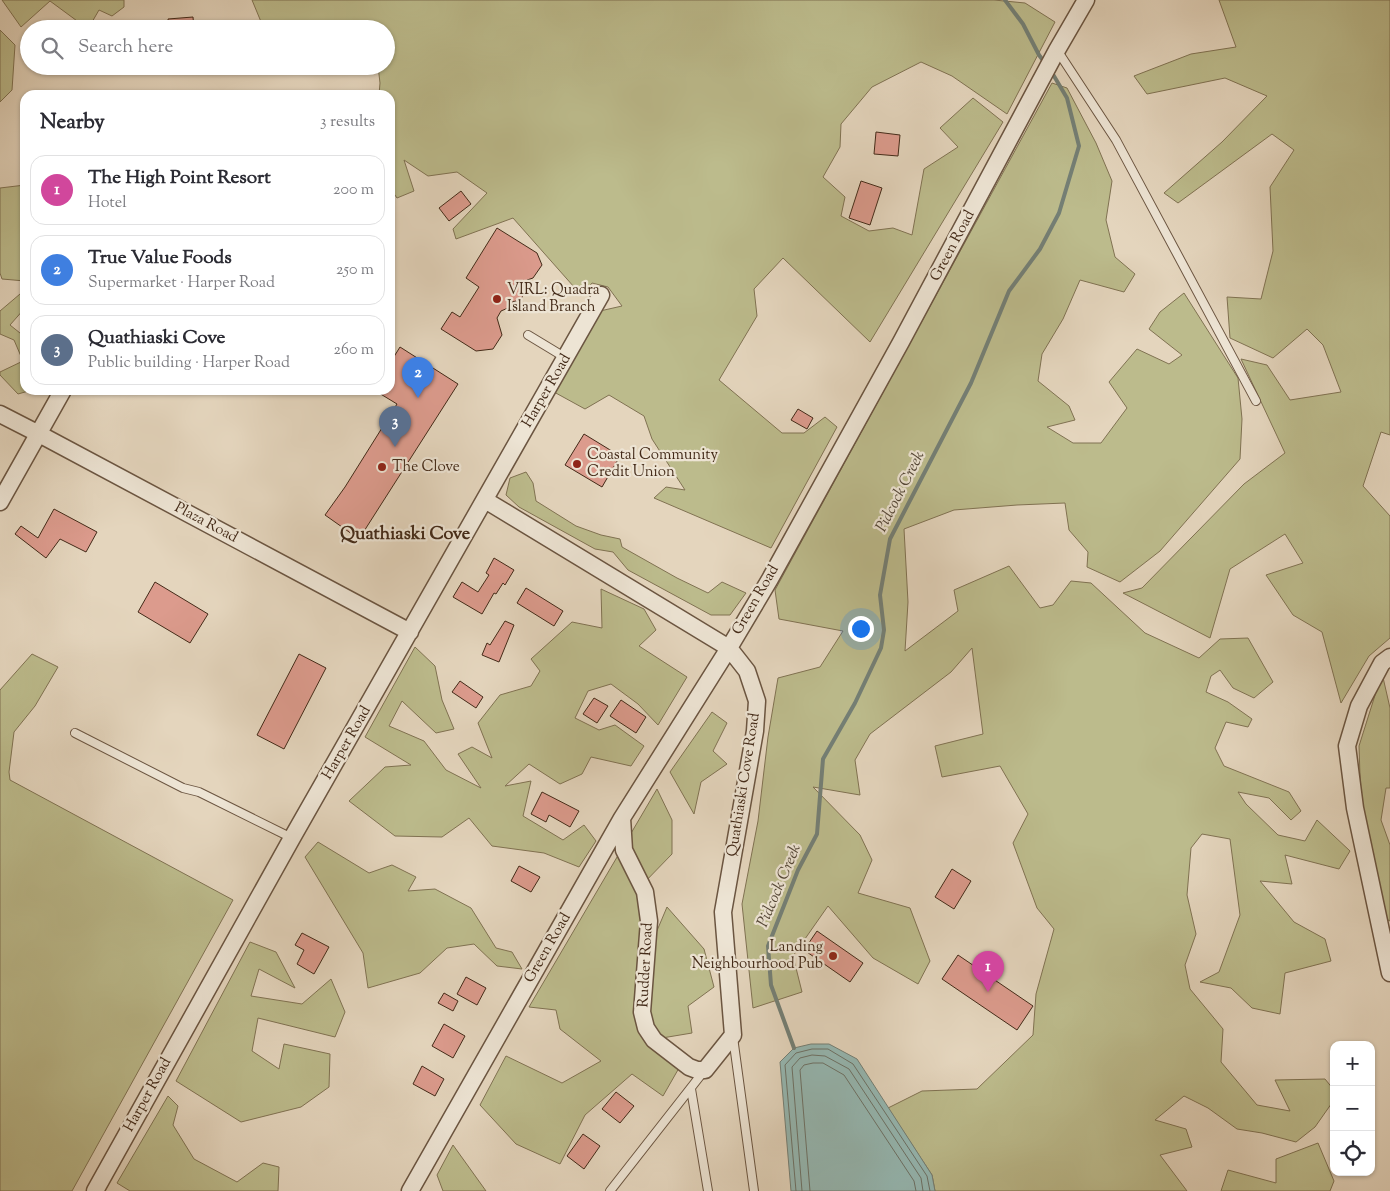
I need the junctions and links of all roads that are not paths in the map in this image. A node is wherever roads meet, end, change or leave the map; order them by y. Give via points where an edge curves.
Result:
1 (1086, 0) edge
2 (1057, 50) junction
3 (601, 296) dead end
4 (528, 335) dead end
5 (566, 358) junction
6 (60, 395) edge
7 (1256, 401) dead end
8 (0, 414) edge
9 (38, 434) junction
10 (484, 500) junction
11 (0, 502) edge
12 (410, 632) junction
13 (729, 648) junction
14 (1390, 657) edge
15 (75, 733) dead end
16 (622, 818) junction
17 (292, 838) junction
18 (1389, 966) edge
19 (733, 1035) junction
20 (705, 1070) junction
21 (691, 1089) junction
22 (95, 1191) edge
23 (410, 1191) edge
24 (610, 1191) edge
25 (708, 1191) edge
26 (754, 1191) edge

1 - 2 street, Green Road
2 - 7 lane via 1116,140
2 - 13 street, Green Road via 901,342
3 - 5 street, Harper Road
4 - 5 lane
5 - 10 street, Harper Road
6 - 9 street
8 - 9 street, Plaza Road
9 - 11 street
9 - 12 street, Plaza Road
10 - 12 street, Harper Road
10 - 13 street, Quathiaski Cove Road
12 - 17 street, Harper Road
13 - 16 street, Green Road
13 - 19 street, Quathiaski Cove Road via 747,671 757,701 755,731 723,912
14 - 18 street via 1382,663 1359,706 1347,746 1355,808
15 - 17 lane
16 - 20 street, Rudder Road via 624,850 645,892 650,921 642,1012 646,1028 654,1040 689,1067
16 - 23 street, Green Road
17 - 22 street, Harper Road
19 - 20 street
19 - 26 lane
20 - 21 lane
21 - 24 lane
21 - 25 lane

